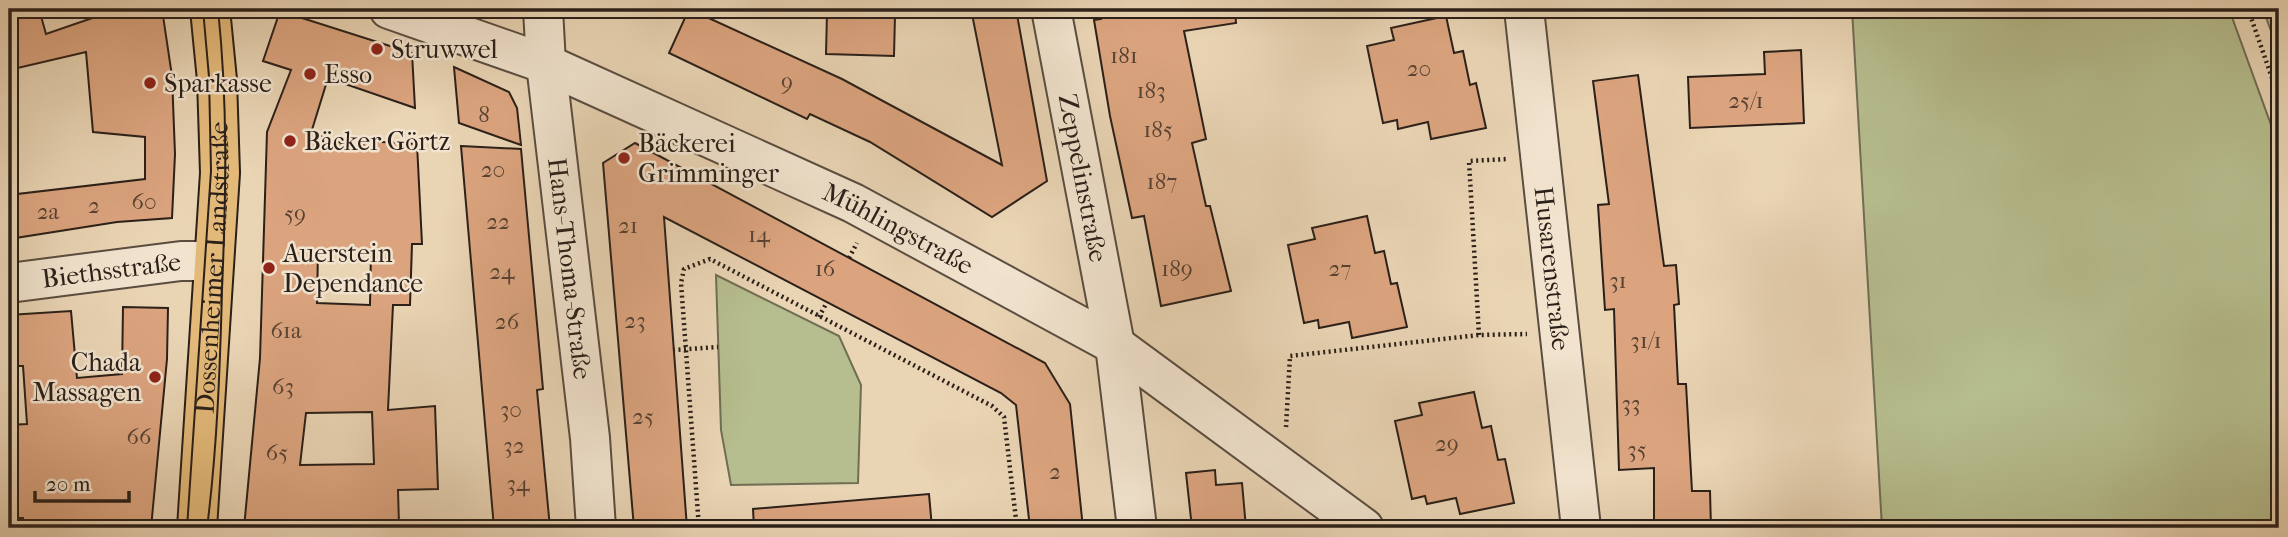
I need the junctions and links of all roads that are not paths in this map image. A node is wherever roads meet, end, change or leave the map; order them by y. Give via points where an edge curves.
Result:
1 (210, 9) edge
2 (389, 9) edge
3 (543, 9) edge
4 (1051, 9) edge
5 (1524, 9) edge
6 (546, 64) junction
7 (214, 261) junction
8 (9, 283) edge
9 (1115, 345) junction
10 (1324, 513) edge
11 (1581, 525) edge
12 (197, 528) edge
13 (596, 528) edge
14 (1137, 528) edge
15 (1364, 528) edge

1 - 7 main road, Dossenheimer Landstraße via 220,173
2 - 6 street, Mühlingstraße
3 - 6 street, Hans-Thoma-Straße
4 - 9 street, Zeppelinstraße
5 - 11 street, Husarenstraße
6 - 9 street, Mühlingstraße via 853,203
6 - 13 street, Hans-Thoma-Straße
7 - 8 street, Biethsstraße via 124,267
7 - 12 main road, Dossenheimer Landstraße
9 - 10 street, Mühlingstraße via 1283,470
9 - 14 street, Zeppelinstraße
10 - 15 street, Mühlingstraße

